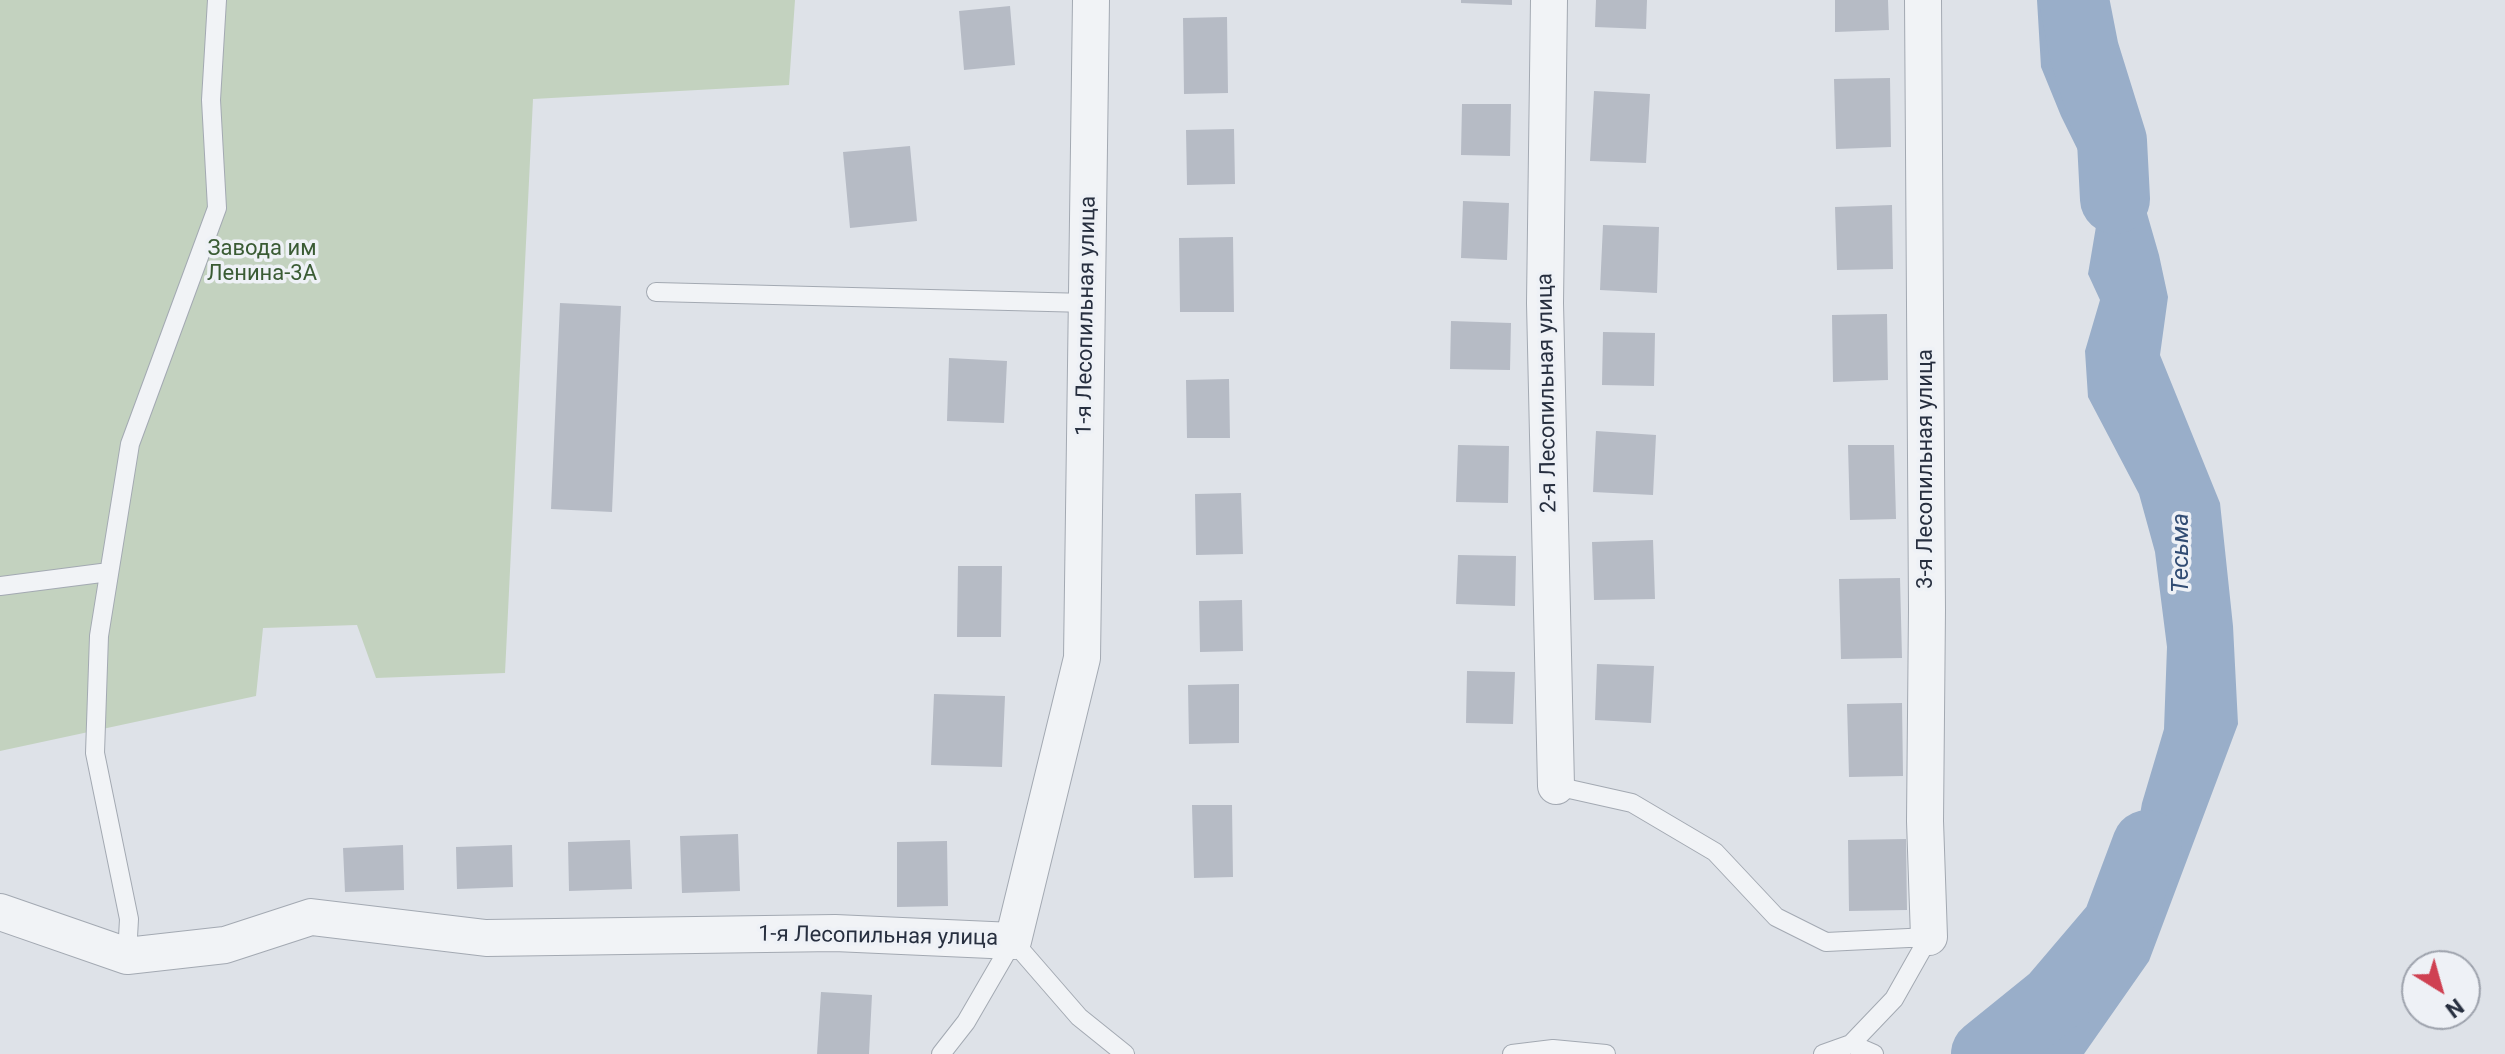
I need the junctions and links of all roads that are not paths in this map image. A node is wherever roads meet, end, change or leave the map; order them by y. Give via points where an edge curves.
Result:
1 (217, 0) edge
2 (1091, 0) edge
3 (1549, 0) edge
4 (1923, 0) edge
5 (656, 292) dead end
6 (1087, 303) junction
7 (109, 572) junction
8 (0, 586) edge
9 (1556, 786) joint
10 (0, 912) edge
11 (1929, 937) junction
12 (1013, 941) junction
13 (127, 956) junction
14 (1851, 1044) junction
15 (941, 1054) edge
16 (1125, 1054) edge
17 (1512, 1054) edge
18 (1606, 1054) edge
19 (1823, 1054) edge
20 (1874, 1054) edge

1 - 7 lane via 211,100 217,208 130,444
2 - 6 street, 1-я Лесопильная улица
3 - 9 street, 2-я Лесопильная улица via 1545,303
4 - 11 street, 3-я Лесопильная улица
5 - 6 lane
6 - 12 street, 1-я Лесопильная улица via 1082,658
7 - 8 lane
7 - 13 lane via 99,636 95,753 129,919
9 - 11 lane via 1632,803 1715,852 1776,917 1826,942
10 - 13 street, 1-я Лесопильная улица
11 - 14 lane via 1894,999
12 - 13 street, 1-я Лесопильная улица via 835,933 486,938 311,917 225,945
12 - 15 lane
12 - 16 lane via 1079,1017
14 - 19 lane
14 - 20 lane
17 - 18 lane via 1553,1049

